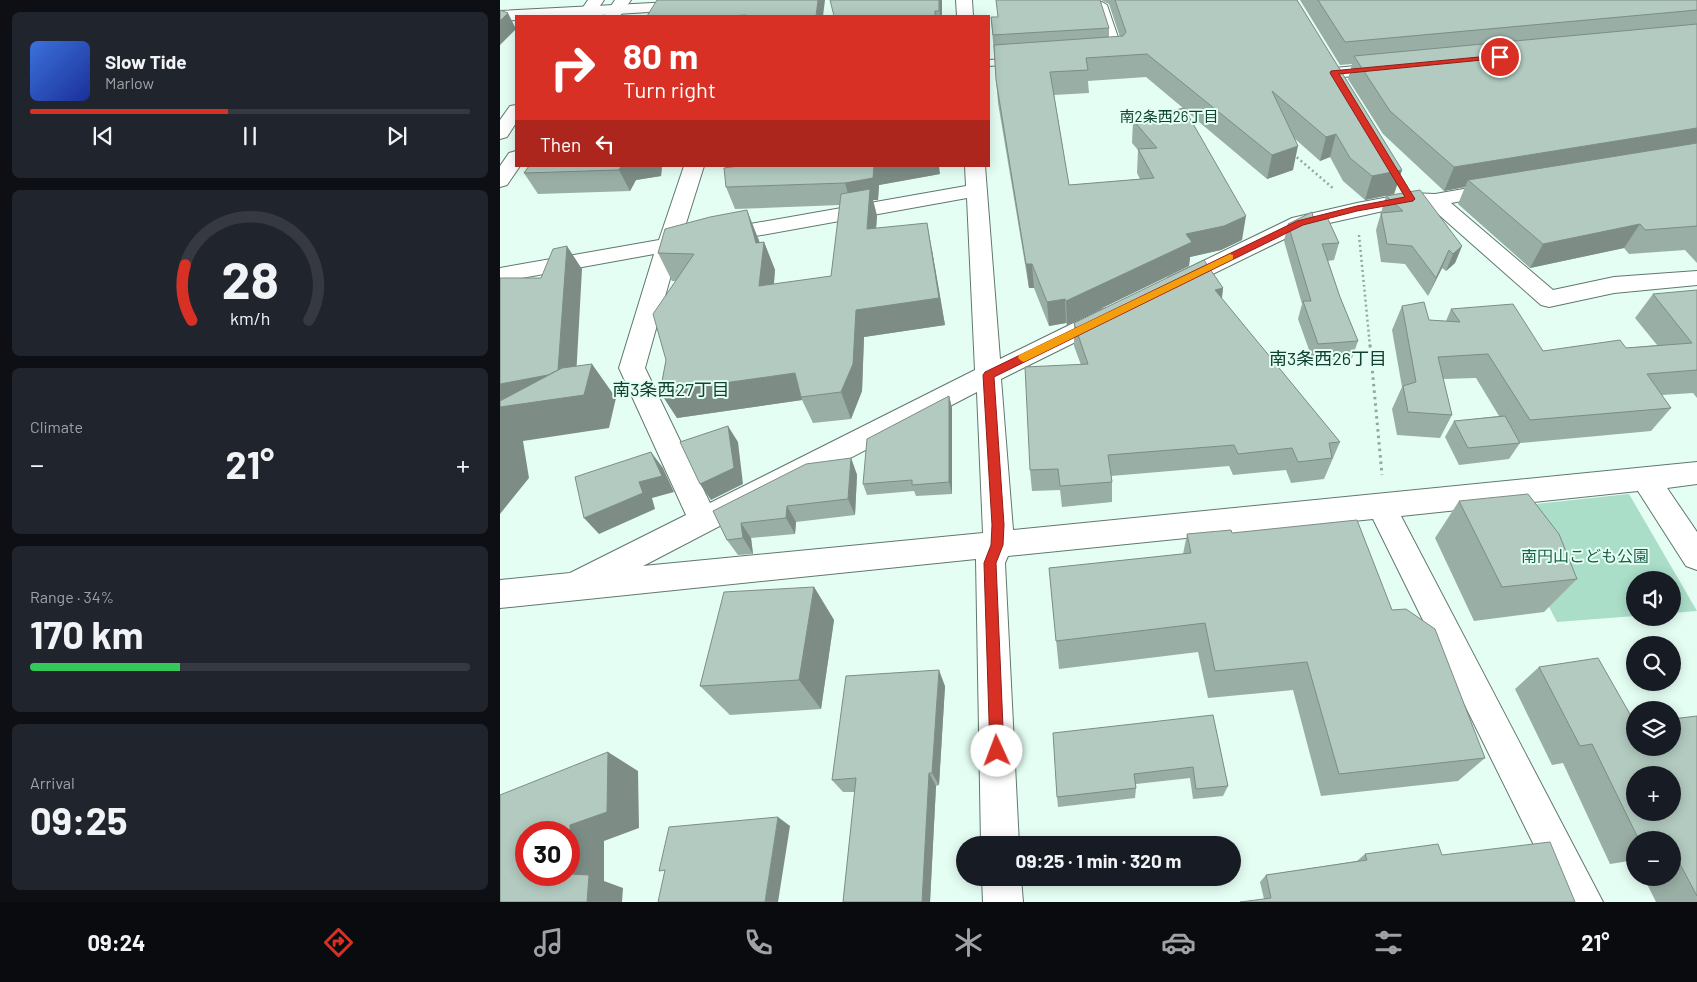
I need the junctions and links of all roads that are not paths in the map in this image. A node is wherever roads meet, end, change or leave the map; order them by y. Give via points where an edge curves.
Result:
1 (964, 0) edge
2 (702, 5) edge
3 (1102, 5) edge
4 (590, 9) edge
5 (617, 9) edge
6 (965, 15) edge
7 (500, 16) edge
8 (1098, 56) edge
9 (1324, 57) edge
10 (1028, 61) edge
11 (990, 63) edge
12 (1402, 66) edge
13 (1334, 73) junction
14 (1344, 89) edge
15 (515, 111) edge
16 (500, 133) edge
17 (515, 158) edge
18 (694, 167) edge
19 (976, 178) edge
20 (500, 181) edge
21 (1522, 185) edge
22 (1435, 200) junction
23 (668, 245) junction
24 (500, 275) edge
25 (1697, 278) edge
26 (1160, 291) edge
27 (1125, 308) edge
28 (989, 375) junction
29 (1697, 472) edge
30 (1646, 478) junction
31 (1382, 506) junction
32 (703, 519) junction
33 (997, 545) junction
34 (1697, 557) edge
35 (571, 588) junction
36 (500, 594) edge
37 (1000, 836) edge
38 (1002, 886) edge
39 (1003, 902) edge
40 (1583, 902) edge

1 - 6 street
2 - 5 street
3 - 8 lane via 1118,55
4 - 5 street
4 - 7 street
9 - 13 street
10 - 11 lane
12 - 13 street
13 - 14 street
15 - 16 street
17 - 20 street
18 - 23 street
19 - 23 street
19 - 28 street
21 - 22 street
22 - 25 street via 1549,299 1614,285
22 - 26 street via 1406,192 1357,209 1300,223
23 - 24 street
23 - 32 street via 632,368
27 - 28 street
28 - 32 street
28 - 33 street
29 - 30 street
30 - 31 street
30 - 34 street
31 - 33 street
31 - 40 street
32 - 35 street
33 - 35 street
33 - 37 street via 990,563
35 - 36 street
38 - 39 street

